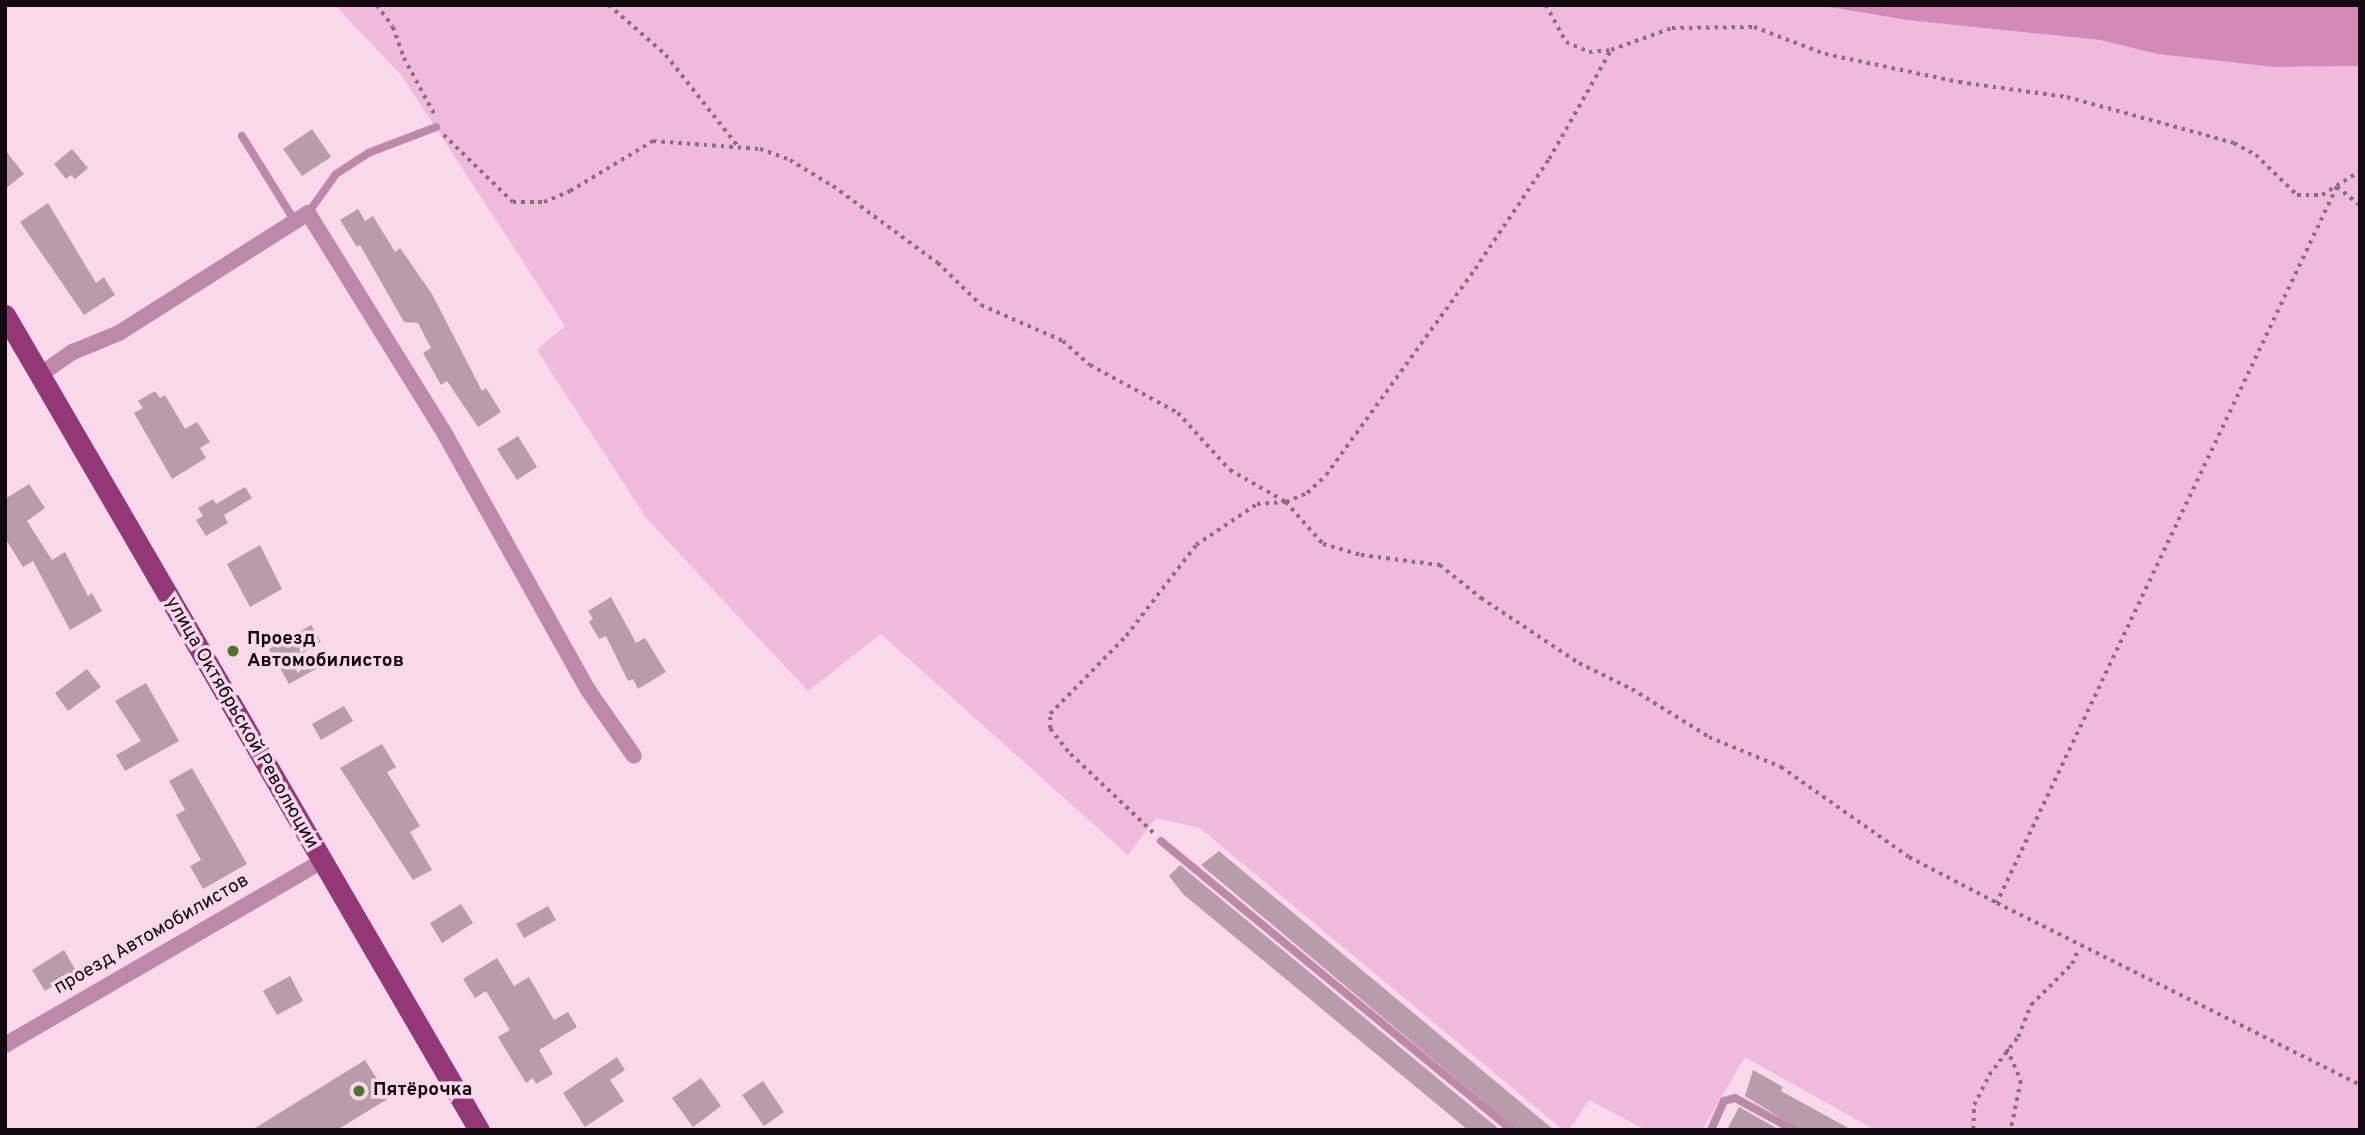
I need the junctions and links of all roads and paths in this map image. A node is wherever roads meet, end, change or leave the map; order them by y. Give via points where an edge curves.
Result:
1 (377, 5) edge
2 (609, 5) edge
3 (1546, 5) edge
4 (1611, 50) junction
5 (436, 127) junction
6 (242, 136) dead end
7 (739, 146) junction
8 (2360, 171) edge
9 (2337, 187) junction
10 (2360, 205) edge
11 (301, 217) junction
12 (5, 315) edge
13 (41, 374) junction
14 (1286, 502) junction
15 (634, 756) dead end
16 (1161, 841) joint
17 (321, 862) junction
18 (1997, 904) junction
19 (2079, 948) junction
20 (5, 1045) edge
21 (2007, 1049) junction
22 (2360, 1085) edge
23 (479, 1130) edge
24 (1511, 1130) edge
25 (1711, 1130) edge
26 (1794, 1130) edge
27 (1973, 1130) edge
28 (2011, 1130) edge

1 - 5 path via 436,110
2 - 7 path via 666,55
3 - 4 path via 1566,42 1589,52
4 - 9 path via 1672,28 1754,27 1825,54 1959,82 2067,97 2234,143 2256,155 2297,195 2322,195
4 - 14 path via 1549,159 1475,269 1326,475 1307,493
5 - 7 path via 513,201 544,202 570,191 653,141
5 - 11 lane via 368,153 336,174
6 - 11 lane
7 - 14 path via 790,160 833,186 938,263 981,305 1063,341 1090,365 1178,413 1230,470
8 - 9 path
9 - 10 path
9 - 18 path
11 - 13 street via 129,327 73,352
11 - 15 street via 446,436 588,690
12 - 13 main road, улица Октябрьской Революции
13 - 17 main road, улица Октябрьской Революции
14 - 16 path via 1257,504 1196,545 1126,636 1050,714 1050,729 1068,752
14 - 18 path via 1324,544 1361,555 1440,565 1578,663 1632,689 1709,737 1781,767 1909,857
16 - 24 lane
17 - 20 street, проезд Автомобилистов
17 - 23 main road, улица Октябрьской Революции
18 - 19 path
19 - 21 path via 2071,964 2031,1005 2018,1037
19 - 22 path
21 - 27 path via 1974,1105
21 - 28 path via 2021,1081
25 - 26 lane via 1724,1101 1735,1098

